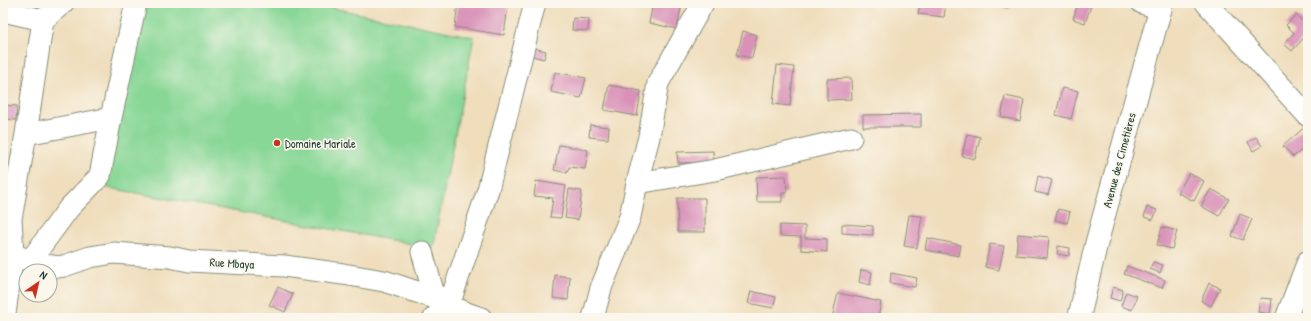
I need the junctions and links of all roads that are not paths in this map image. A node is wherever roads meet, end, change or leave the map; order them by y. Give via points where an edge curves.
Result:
1 (63, 3) edge
2 (136, 3) edge
3 (535, 3) edge
4 (703, 3) edge
5 (1206, 3) edge
6 (1155, 5) edge
7 (3, 11) edge
8 (43, 20) junction
9 (1308, 116) edge
10 (111, 118) junction
11 (26, 134) junction
12 (851, 138) dead end
13 (637, 183) junction
14 (7, 218) edge
15 (422, 252) dead end
16 (22, 257) junction
17 (1308, 261) edge
18 (439, 307) edge
19 (3, 314) edge
20 (481, 318) edge
21 (593, 318) edge
22 (1079, 318) edge
23 (1286, 318) edge

1 - 8 street
2 - 10 street
3 - 18 street via 488,190
4 - 13 street via 658,83 649,137
5 - 9 street
6 - 22 street, Avenue des Cimetières via 1147,58 1096,245
7 - 8 street
8 - 11 street
10 - 11 street
10 - 16 street via 100,176
11 - 14 street
12 - 13 street via 715,170
13 - 21 street via 630,217 601,288
14 - 16 street
15 - 18 street
16 - 18 street, Rue Mbaya via 57,267 114,253 189,261 284,266 384,281
16 - 19 street
17 - 23 street
18 - 20 street, Rue Mbaya

